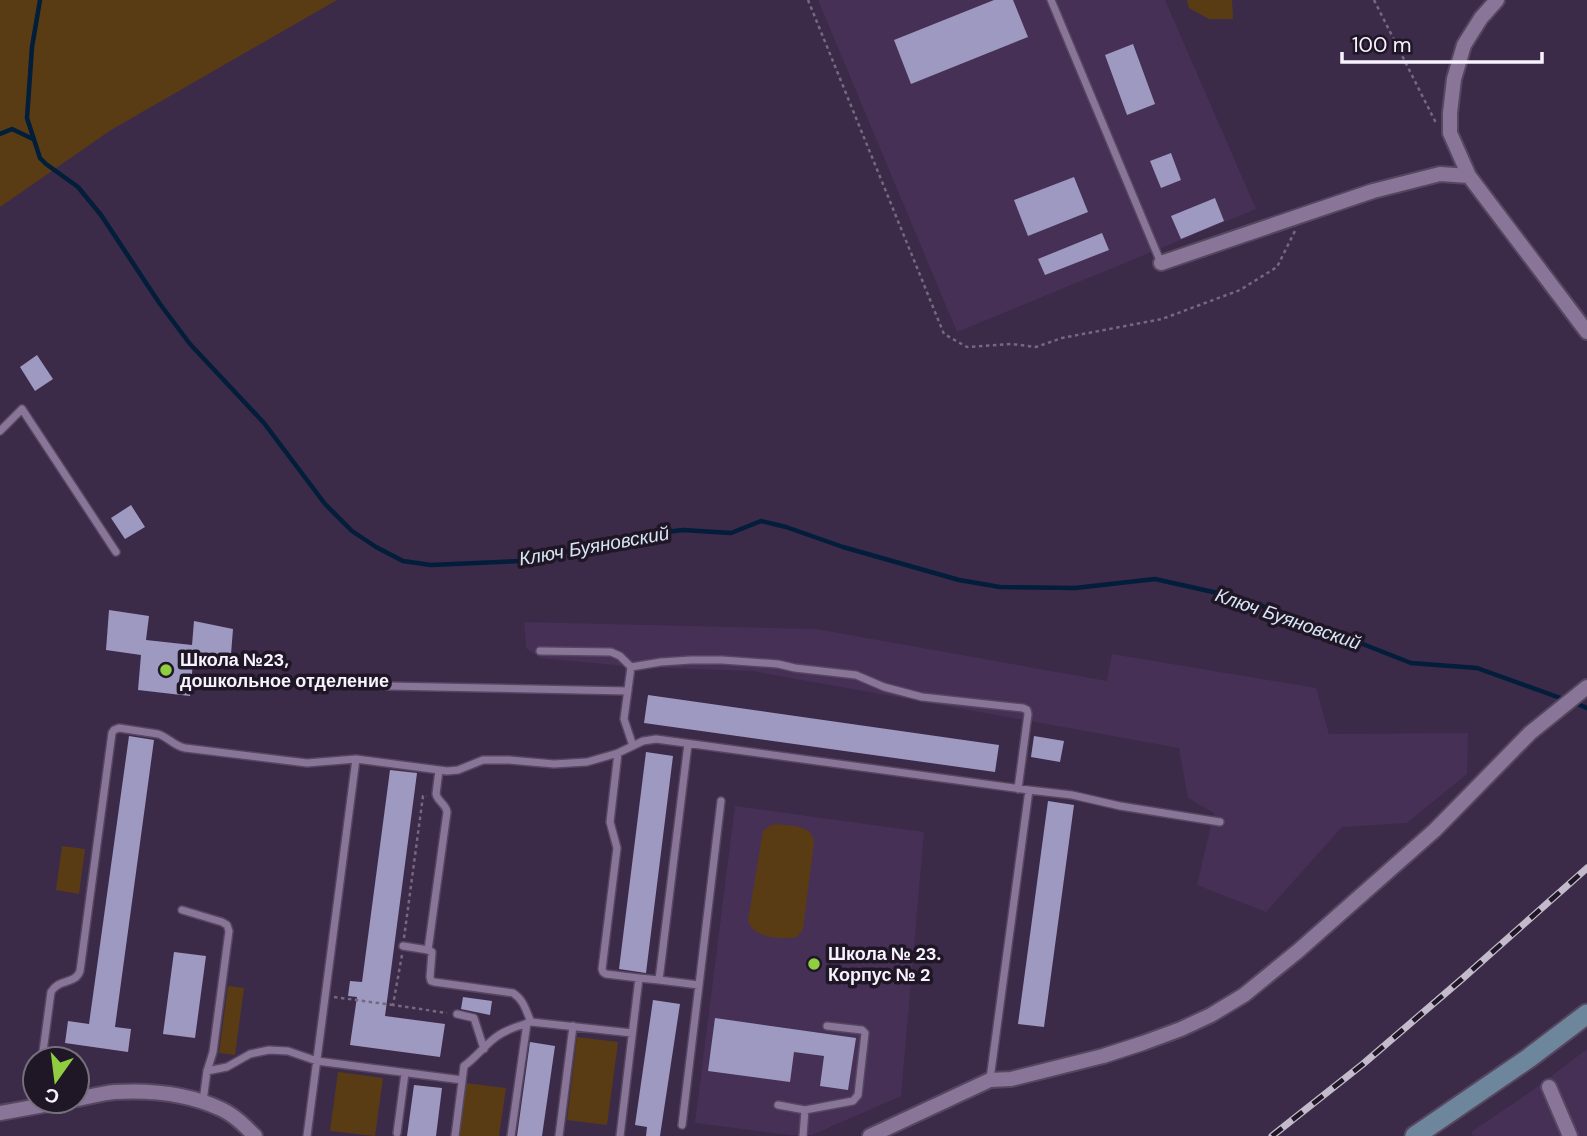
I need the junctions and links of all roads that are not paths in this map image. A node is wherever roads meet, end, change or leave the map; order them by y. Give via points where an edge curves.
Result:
1 (1051, 0) edge
2 (1497, 0) edge
3 (1469, 176) junction
4 (1161, 263) joint
5 (1587, 332) edge
6 (0, 431) edge
7 (116, 552) dead end
8 (540, 650) dead end
9 (631, 667) junction
10 (387, 686) dead end
11 (1587, 687) edge
12 (628, 691) junction
13 (688, 744) junction
14 (633, 746) junction
15 (618, 753) junction
16 (356, 759) junction
17 (439, 770) junction
18 (1018, 789) junction
19 (1028, 790) junction
20 (721, 801) dead end
21 (1220, 822) dead end
22 (182, 910) dead end
23 (403, 946) road end
24 (428, 950) junction
25 (639, 978) junction
26 (659, 980) junction
27 (699, 985) junction
28 (457, 1014) road end
29 (1587, 1014) edge
30 (529, 1023) junction
31 (573, 1026) junction
32 (827, 1026) dead end
33 (632, 1033) junction
34 (44, 1045) edge
35 (484, 1049) junction
36 (317, 1061) junction
37 (207, 1071) junction
38 (405, 1073) junction
39 (462, 1080) junction
40 (990, 1080) junction
41 (1549, 1087) dead end
42 (91, 1096) edge
43 (203, 1102) junction
44 (778, 1105) dead end
45 (21, 1108) edge
46 (805, 1110) junction
47 (0, 1113) edge
48 (682, 1125) dead end
49 (397, 1133) dead end
50 (255, 1136) edge
51 (307, 1136) edge
52 (454, 1136) edge
53 (511, 1136) edge
54 (559, 1136) edge
55 (620, 1136) edge
56 (803, 1136) edge
57 (870, 1136) edge
58 (1415, 1136) edge
59 (1570, 1136) edge

1 - 4 lane
2 - 3 street via 1464,44 1454,79 1450,133
3 - 4 street via 1440,174 1373,191
3 - 5 street
6 - 7 lane via 22,409
8 - 9 lane via 611,652
9 - 12 lane
9 - 18 lane via 691,660 778,664 856,675 922,697 1023,708 1028,714
10 - 12 lane
11 - 40 street via 1530,733 1435,830 1244,995 1211,1015 1143,1043 1012,1079
12 - 14 lane via 624,719
13 - 14 lane via 649,739
13 - 18 lane
13 - 26 lane
14 - 15 lane
15 - 17 lane via 587,762 482,760 458,770
15 - 25 lane via 610,822 617,848 602,969 606,974
16 - 17 lane
16 - 34 lane via 307,763 178,747 158,734 114,730 80,971 51,992
16 - 36 lane
17 - 24 lane via 436,794 447,812
18 - 19 lane
19 - 21 lane
19 - 40 lane
20 - 27 lane
22 - 37 lane via 222,922 229,931
23 - 24 lane
24 - 30 lane via 433,956 431,981 513,993 522,999
25 - 26 lane
25 - 33 lane
26 - 27 lane
27 - 48 lane
28 - 35 lane via 474,1018
29 - 58 main road
30 - 31 lane
30 - 35 lane via 498,1035
30 - 53 lane
31 - 33 lane
31 - 54 lane
32 - 46 lane via 865,1033 857,1099
33 - 55 lane
35 - 39 lane via 464,1066
36 - 37 lane via 269,1050
36 - 38 lane
36 - 51 lane
37 - 43 lane
38 - 39 lane
38 - 49 lane
39 - 52 lane
40 - 57 street
41 - 59 street
42 - 43 street via 114,1092 172,1094
43 - 50 street via 223,1110
44 - 46 lane
45 - 47 street
46 - 56 lane

